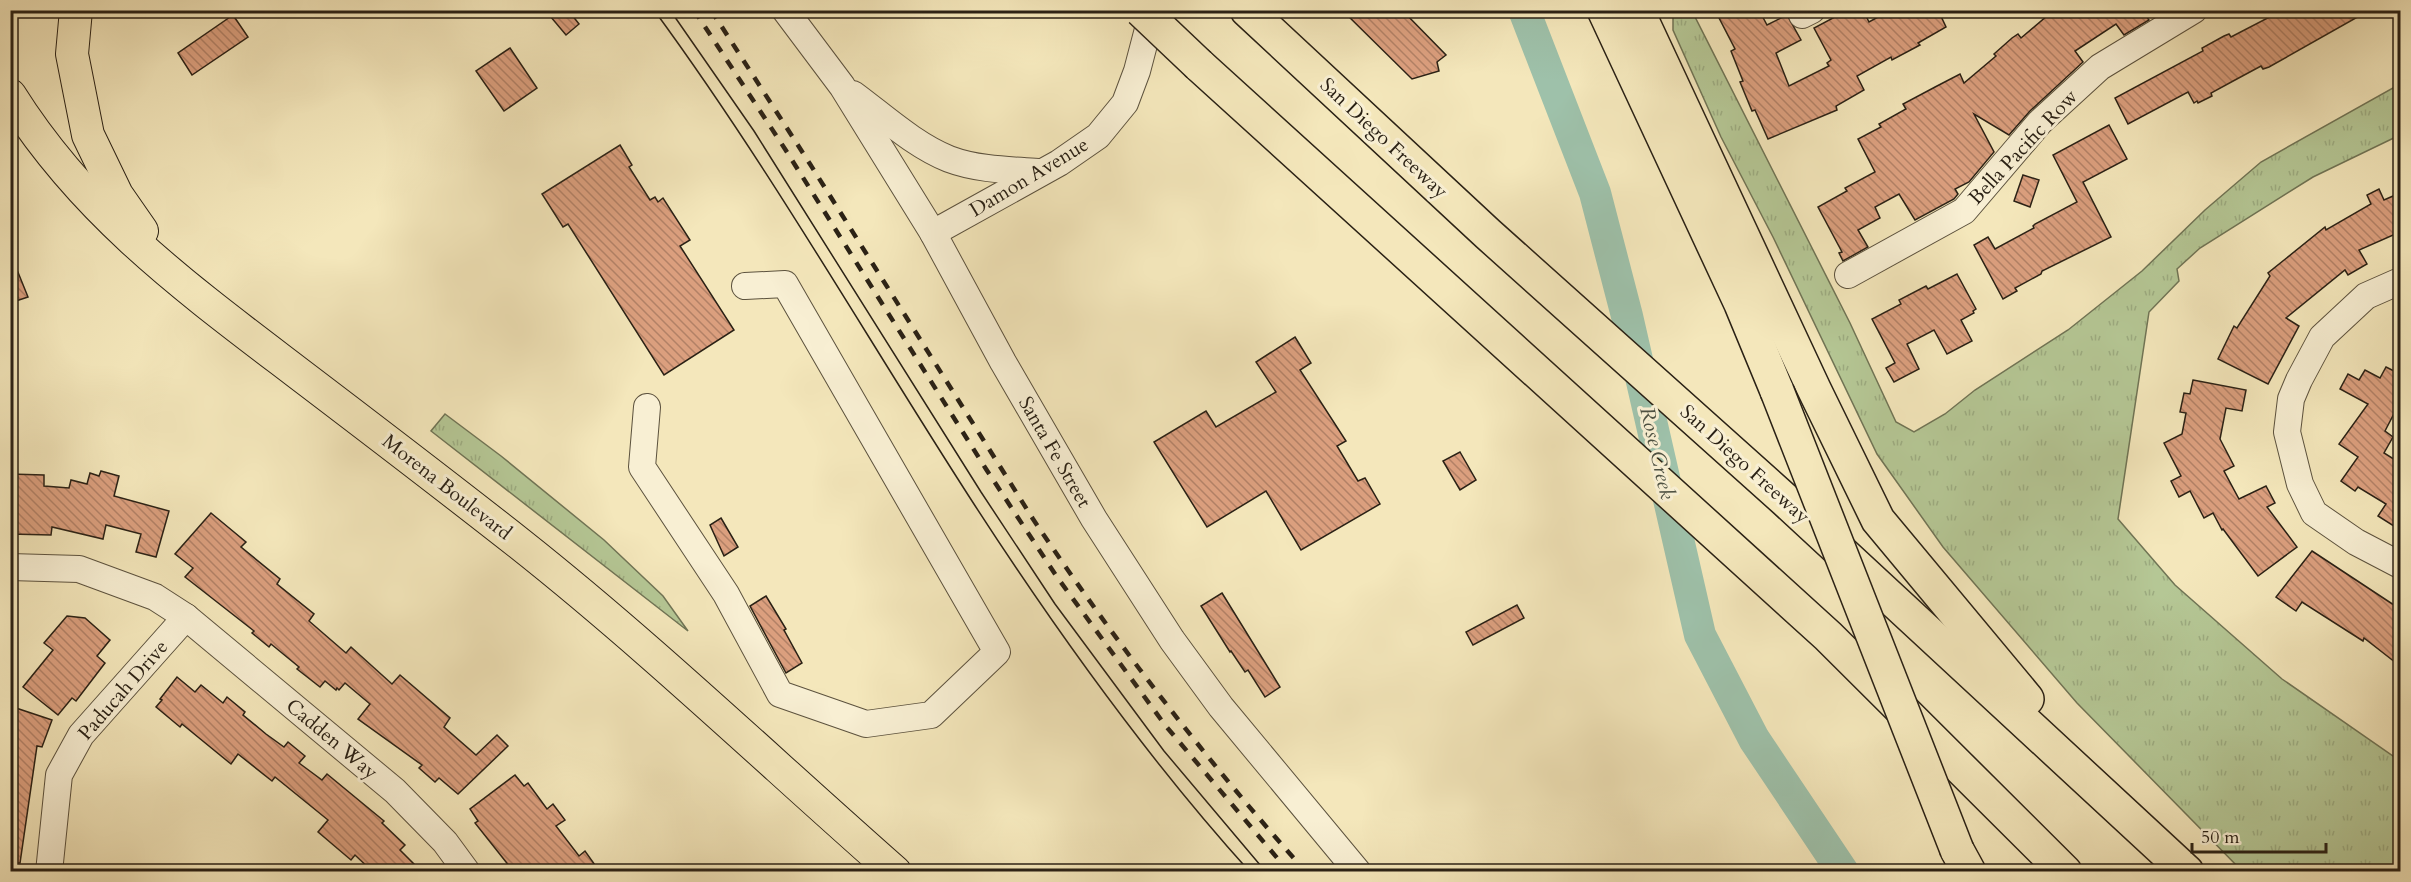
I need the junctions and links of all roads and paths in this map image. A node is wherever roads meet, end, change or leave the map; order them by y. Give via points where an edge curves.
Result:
1 (76, 10) edge
2 (785, 10) edge
3 (1141, 10) edge
4 (1153, 10) edge
5 (1246, 10) edge
6 (1604, 10) edge
7 (1637, 10) edge
8 (2194, 10) edge
9 (842, 86) junction
10 (10, 95) edge
11 (1041, 172) junction
12 (933, 233) junction
13 (1848, 275) dead end
14 (174, 279) junction
15 (2400, 281) edge
16 (745, 286) dead end
17 (647, 407) dead end
18 (2400, 565) edge
19 (10, 567) edge
20 (186, 617) junction
21 (2164, 848) junction
22 (1963, 861) edge
23 (50, 872) edge
24 (467, 872) edge
25 (895, 872) edge
26 (1358, 872) edge
27 (2065, 872) edge
28 (2187, 872) edge

1 - 14 main road via 72,54 88,135 117,195
2 - 9 street, Santa Fe Street
3 - 27 highway, bridge via 1828,636
4 - 11 street, Damon Avenue via 1125,103 1098,136
5 - 21 highway, San Diego Freeway
6 - 22 highway, bridge via 1741,304
7 - 21 highway via 1878,520 2027,699
8 - 13 street, Bella Pacific Row via 2100,67 2040,122 1964,211
9 - 11 street via 926,147 951,160
9 - 12 street, Santa Fe Street
10 - 14 main road, Morena Boulevard via 80,186
11 - 12 street, Damon Avenue
12 - 26 street, Santa Fe Street via 1002,362 1088,509 1172,640 1244,735
14 - 25 main road, Morena Boulevard via 585,595
15 - 18 street via 2366,296 2322,337 2291,399 2287,432 2300,484 2314,513 2356,542
16 - 17 street via 785,284 997,652 931,715 866,724 780,694 726,594 642,467
19 - 20 street, Cadden Way via 79,569 155,597
20 - 23 street, Paducah Drive via 81,735 59,775
20 - 24 street, Cadden Way via 395,790 445,842
21 - 28 highway, San Diego Freeway

